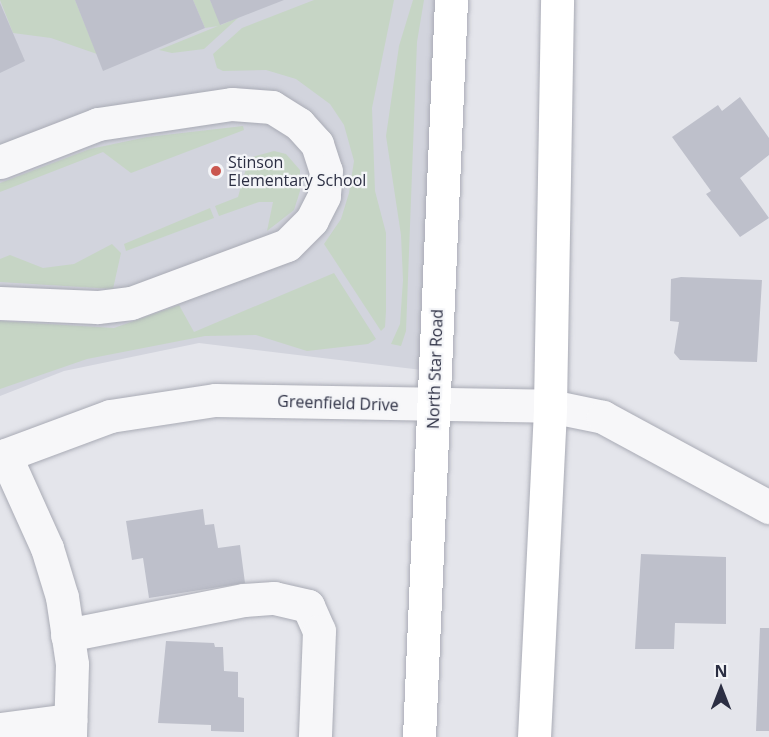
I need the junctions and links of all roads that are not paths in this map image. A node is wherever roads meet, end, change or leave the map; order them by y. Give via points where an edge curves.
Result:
1 (451, 0) edge
2 (557, 0) edge
3 (0, 162) edge
4 (0, 303) edge
5 (434, 406) junction
6 (550, 406) junction
7 (2, 456) edge
8 (769, 507) edge
9 (68, 635) junction
10 (70, 728) edge
11 (0, 729) edge
12 (315, 737) edge
13 (419, 737) edge
14 (534, 737) edge

1 - 5 main road, North Star Road
2 - 6 main road
3 - 4 street via 98,124 232,104 272,107 298,124 317,144 326,171 324,196 316,212 287,245 131,303 97,308
5 - 6 street, Greenfield Drive
5 - 7 street, Greenfield Drive via 215,400 110,416
5 - 13 main road, North Star Road
6 - 8 street, Greenfield Drive via 603,417
6 - 14 main road
7 - 9 street via 47,548 62,597
9 - 10 street via 72,664
9 - 12 street via 244,600 274,598 308,606 319,631
10 - 11 street

